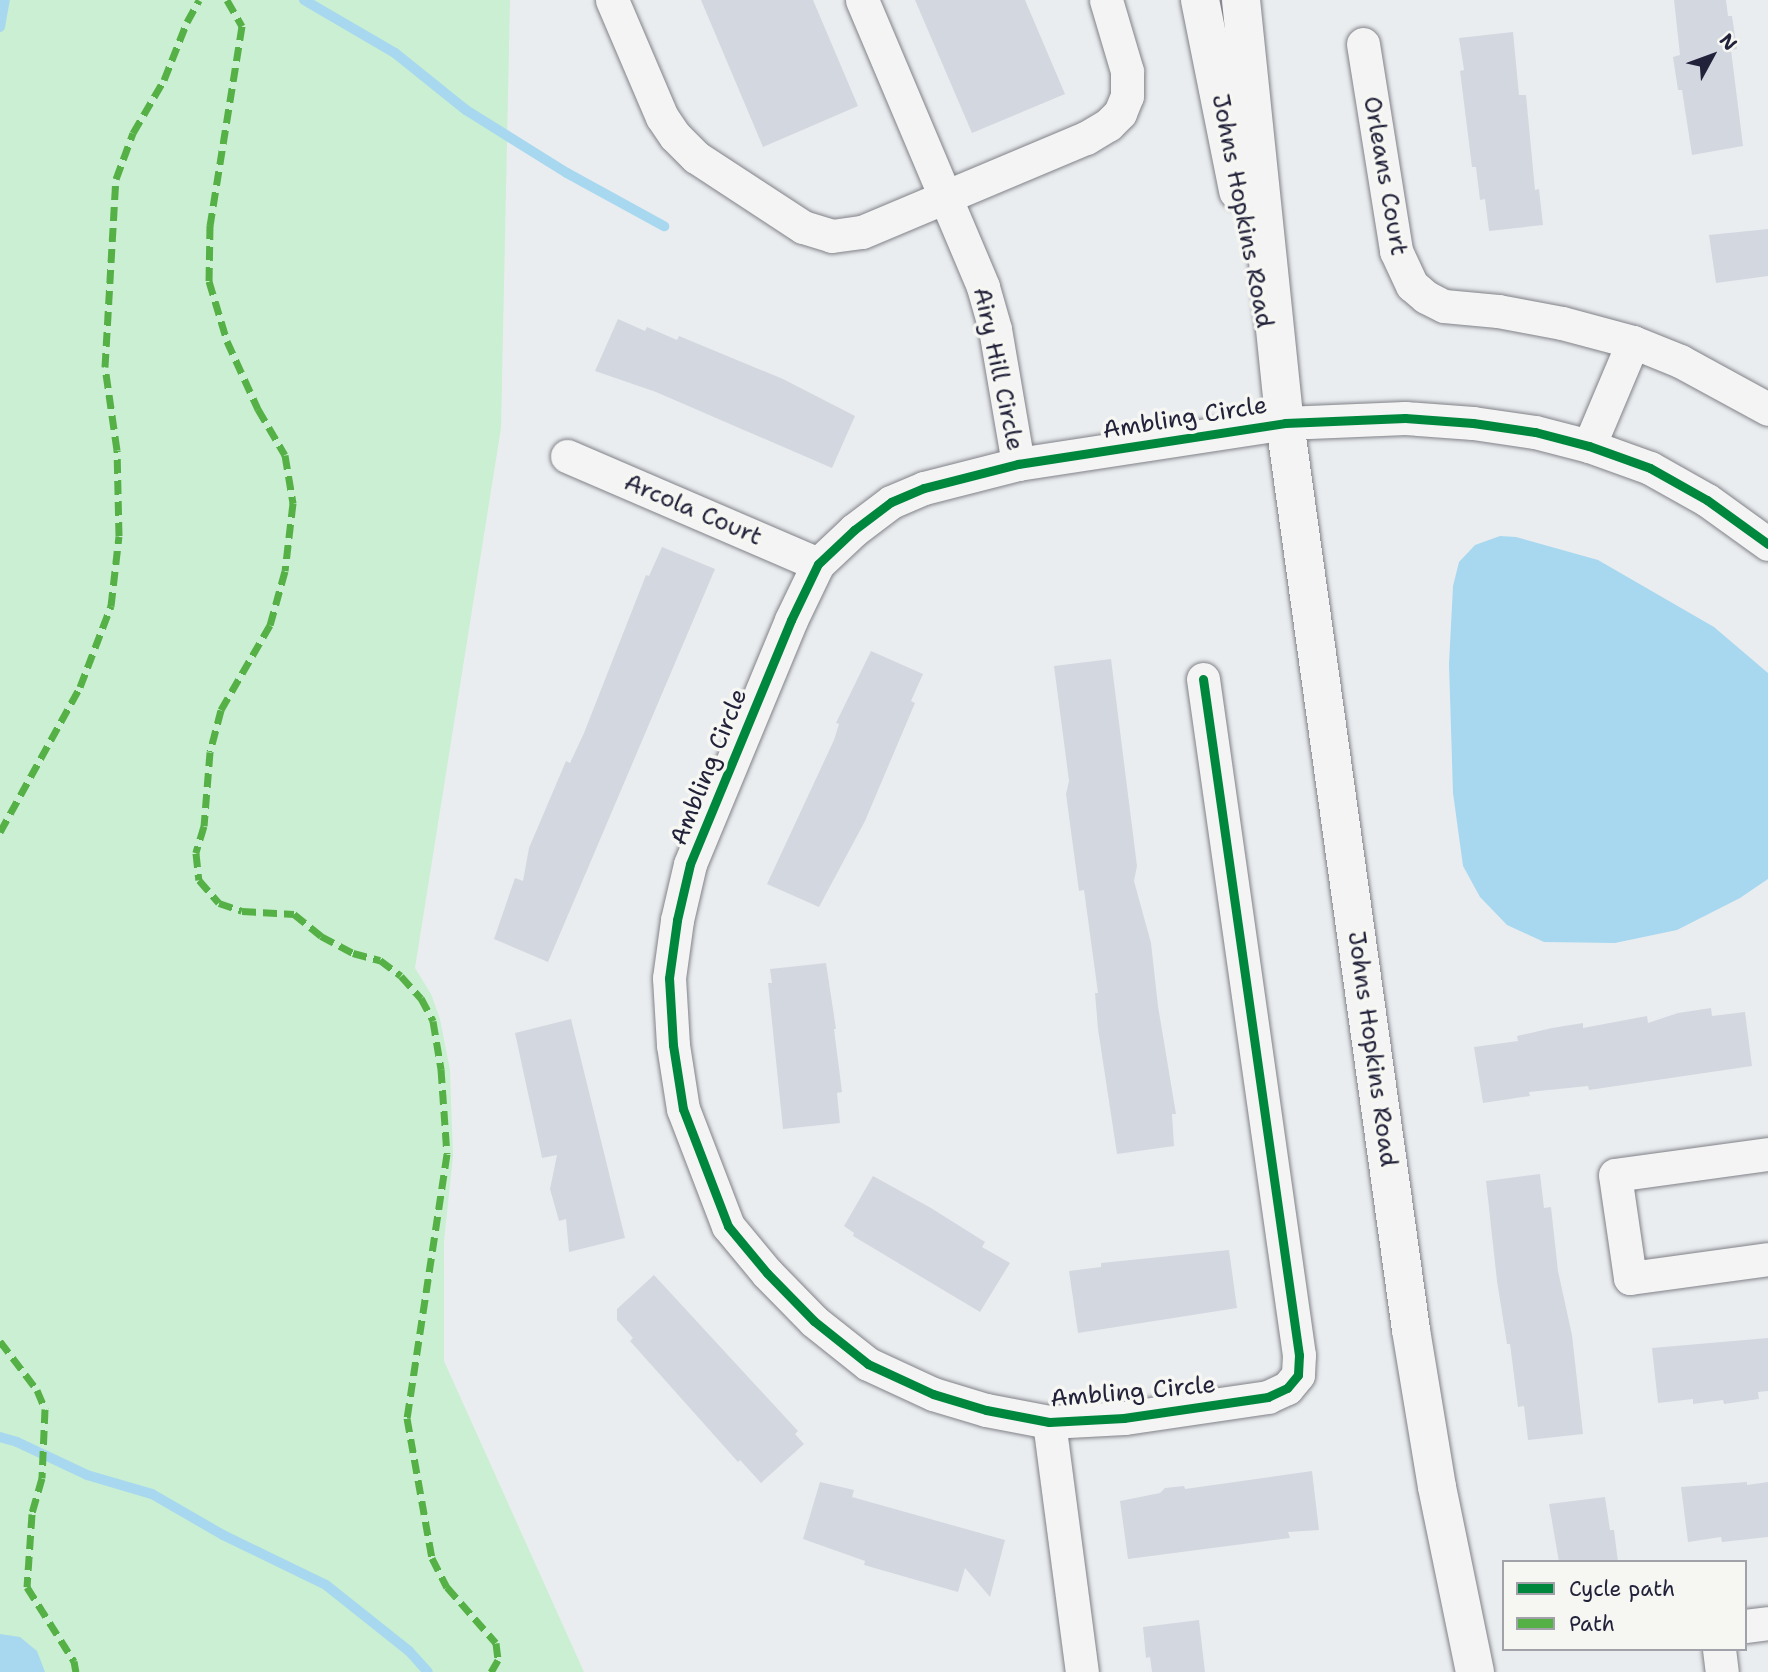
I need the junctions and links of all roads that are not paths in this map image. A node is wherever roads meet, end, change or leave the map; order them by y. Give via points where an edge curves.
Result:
1 (612, 0) edge
2 (862, 0) edge
3 (1106, 0) edge
4 (1200, 0) edge
5 (1241, 0) edge
6 (1363, 44) dead end
7 (944, 198) junction
8 (1633, 342) junction
9 (1768, 409) edge
10 (1285, 422) junction
11 (1589, 446) junction
12 (567, 456) dead end
13 (1018, 464) junction
14 (1767, 540) edge
15 (818, 564) junction
16 (1203, 679) dead end
17 (1768, 1154) edge
18 (1768, 1259) edge
19 (1049, 1422) junction
20 (1768, 1623) edge
21 (1747, 1626) edge
22 (1719, 1651) edge
23 (1082, 1672) edge
24 (1475, 1672) edge
25 (1722, 1672) edge

1 - 7 street via 662,117 675,136 696,157 803,227 832,236 862,232
2 - 7 street, Airy Hill Circle
3 - 7 street via 1127,71 1127,96 1121,113 1086,138
4 - 10 street, Johns Hopkins Road
5 - 10 street, Johns Hopkins Road
6 - 8 street, Orleans Court via 1396,251 1412,285 1444,306 1549,320
7 - 13 street, Airy Hill Circle via 989,308
8 - 9 street, Orleans Court via 1680,361
8 - 11 street
10 - 11 street, Ambling Circle via 1405,418 1473,423
10 - 13 street, Ambling Circle
10 - 24 street, Johns Hopkins Road via 1411,1330
11 - 14 street, Ambling Circle via 1650,468
12 - 15 street, Arcola Court
13 - 15 street, Ambling Circle via 924,488 891,502
15 - 19 street, Ambling Circle via 790,620 690,864 669,978 683,1109 728,1226 814,1321 868,1363 933,1394
16 - 19 street, Ambling Circle via 1299,1355 1298,1375 1287,1388 1268,1397 1124,1418
17 - 18 street via 1615,1175 1630,1278
19 - 23 street
20 - 21 street
22 - 25 street

